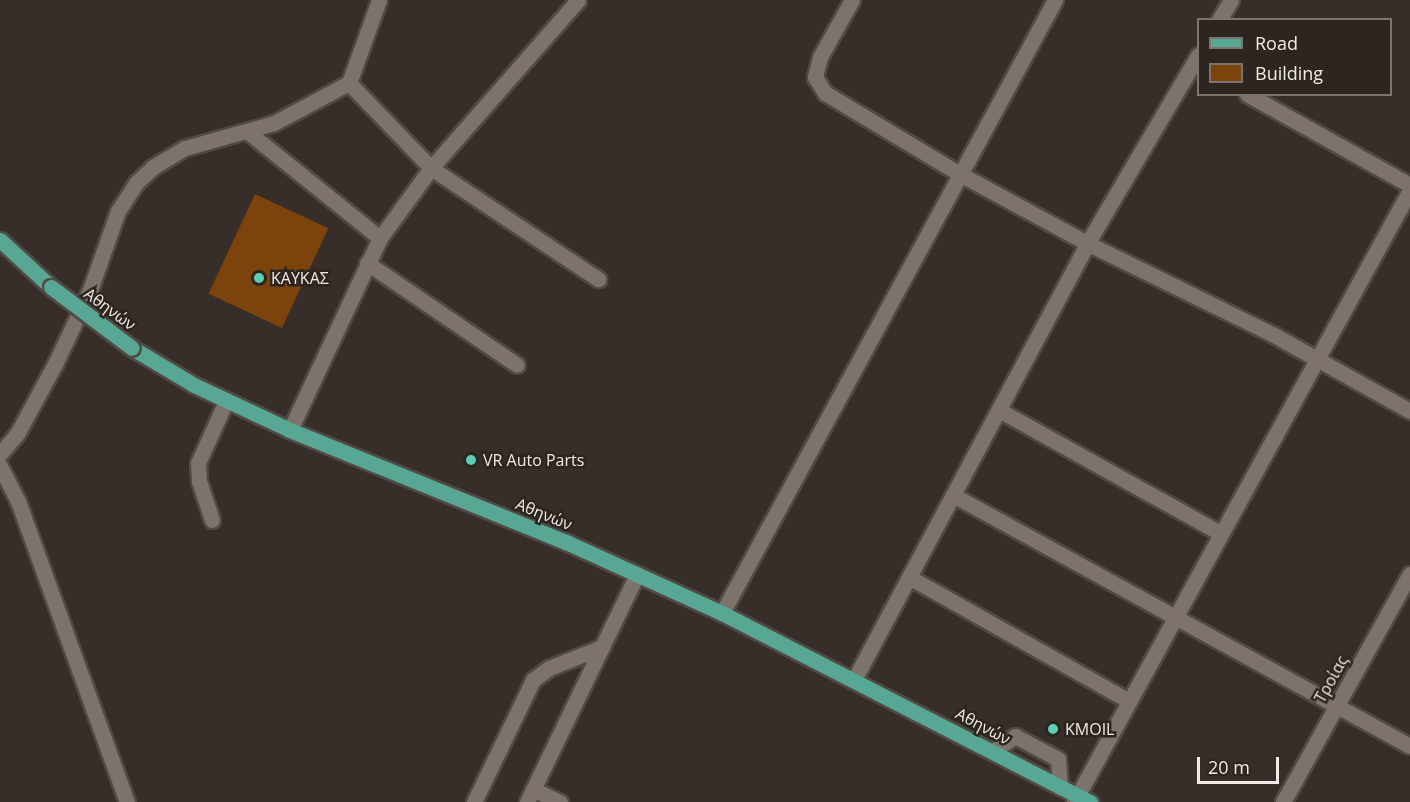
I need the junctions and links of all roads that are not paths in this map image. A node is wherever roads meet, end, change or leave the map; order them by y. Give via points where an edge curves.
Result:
1 (578, 0) edge
2 (852, 0) edge
3 (1055, 0) edge
4 (1231, 0) edge
5 (376, 1) edge
6 (1220, 18) edge
7 (1197, 62) edge
8 (349, 83) junction
9 (1252, 96) edge
10 (248, 132) junction
11 (431, 168) junction
12 (958, 173) junction
13 (1410, 185) edge
14 (1410, 190) edge
15 (380, 238) junction
16 (0, 240) edge
17 (1088, 243) junction
18 (367, 263) junction
19 (598, 279) dead end
20 (1318, 358) junction
21 (517, 365) dead end
22 (225, 401) junction
23 (999, 410) junction
24 (1410, 411) edge
25 (290, 430) junction
26 (0, 454) edge
27 (0, 466) edge
28 (953, 495) junction
29 (212, 520) dead end
30 (1220, 533) junction
31 (637, 574) junction
32 (1410, 574) edge
33 (909, 577) junction
34 (722, 613) junction
35 (1175, 617) junction
36 (602, 647) junction
37 (855, 678) junction
38 (1127, 700) junction
39 (1336, 706) junction
40 (1410, 747) edge
41 (993, 751) junction
42 (1060, 787) junction
43 (530, 796) edge
44 (1080, 800) edge
45 (128, 802) edge
46 (474, 802) edge
47 (560, 802) edge
48 (1283, 802) edge

1 - 11 street
2 - 12 street via 820,57 815,77 825,93
3 - 12 street
4 - 6 street
5 - 8 street
7 - 17 street
8 - 10 street
8 - 11 street
9 - 13 street
10 - 15 street
10 - 26 street via 185,148 153,167 133,187 118,211 90,290 55,364 17,434
11 - 15 street
11 - 19 street
12 - 17 street
12 - 34 street
14 - 20 street
15 - 18 street
16 - 22 main road, Αθηνών, bridge via 51,287 132,348
17 - 20 street
17 - 23 street
18 - 21 street
18 - 25 street
20 - 24 street
20 - 30 street
22 - 25 main road, Αθηνών
22 - 29 street via 198,463 199,481
23 - 28 street
23 - 30 street
25 - 31 main road, Αθηνών
27 - 45 street via 18,501
28 - 33 street
28 - 35 street
30 - 35 street
31 - 34 main road, Αθηνών
31 - 36 street
32 - 39 street, Τροίας
33 - 37 street
33 - 38 street
34 - 37 main road, Αθηνών
35 - 38 street
35 - 39 street
36 - 43 street
36 - 46 street via 549,668 533,680
37 - 41 main road, Αθηνών
38 - 44 street
39 - 40 street
39 - 48 street, Τροίας
41 - 42 main road, Αθηνών
41 - 42 street via 1015,736 1059,759
42 - 44 main road, Αθηνών
43 - 47 street

